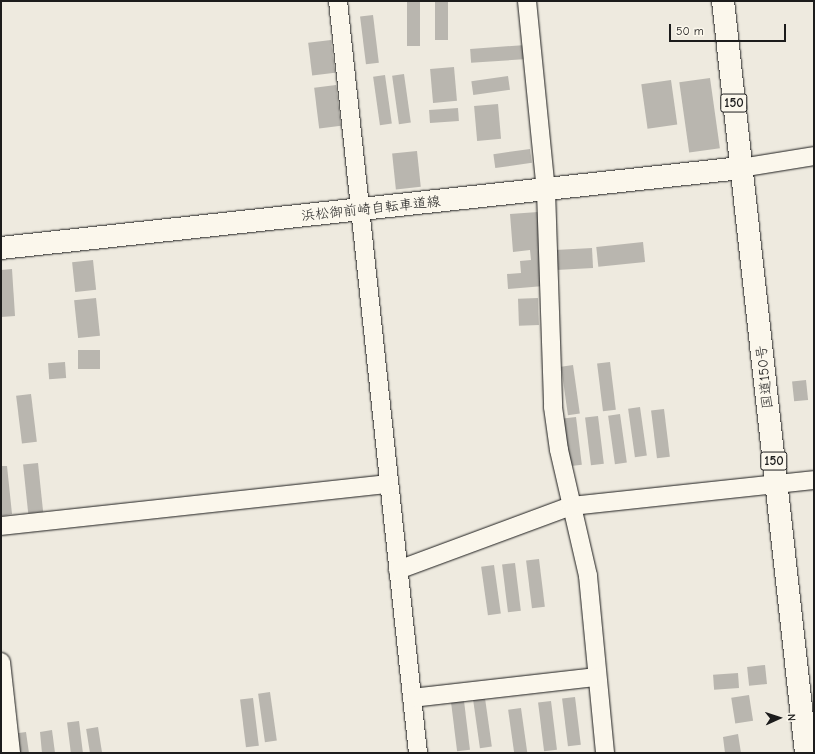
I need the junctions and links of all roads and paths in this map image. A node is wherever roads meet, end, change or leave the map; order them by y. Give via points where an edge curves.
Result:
1 (338, 1) edge
2 (527, 1) edge
3 (723, 1) edge
4 (814, 156) edge
5 (741, 168) junction
6 (546, 191) junction
7 (360, 211) junction
8 (1, 248) edge
9 (814, 480) edge
10 (389, 484) junction
11 (776, 484) junction
12 (571, 506) junction
13 (1, 526) edge
14 (398, 570) junction
15 (1, 662) edge
16 (597, 677) junction
17 (412, 698) junction
18 (11, 753) edge
19 (418, 753) edge
20 (605, 753) edge
21 (806, 753) edge

1 - 7 street
2 - 6 street
3 - 5 main road, 国道150号 / 150
4 - 5 street
5 - 6 main road, 浜松御前崎自転車道線
5 - 11 main road, 国道150号 / 150
6 - 7 main road, 浜松御前崎自転車道線
6 - 12 street via 554,407 559,450
7 - 8 main road, 浜松御前崎自転車道線
7 - 10 street
9 - 11 street
10 - 13 street
10 - 14 street
11 - 12 street
11 - 21 main road, 国道150号 / 150
12 - 14 street
12 - 16 street via 588,576
14 - 17 street
15 - 18 street
16 - 17 street
16 - 20 street
17 - 19 street

